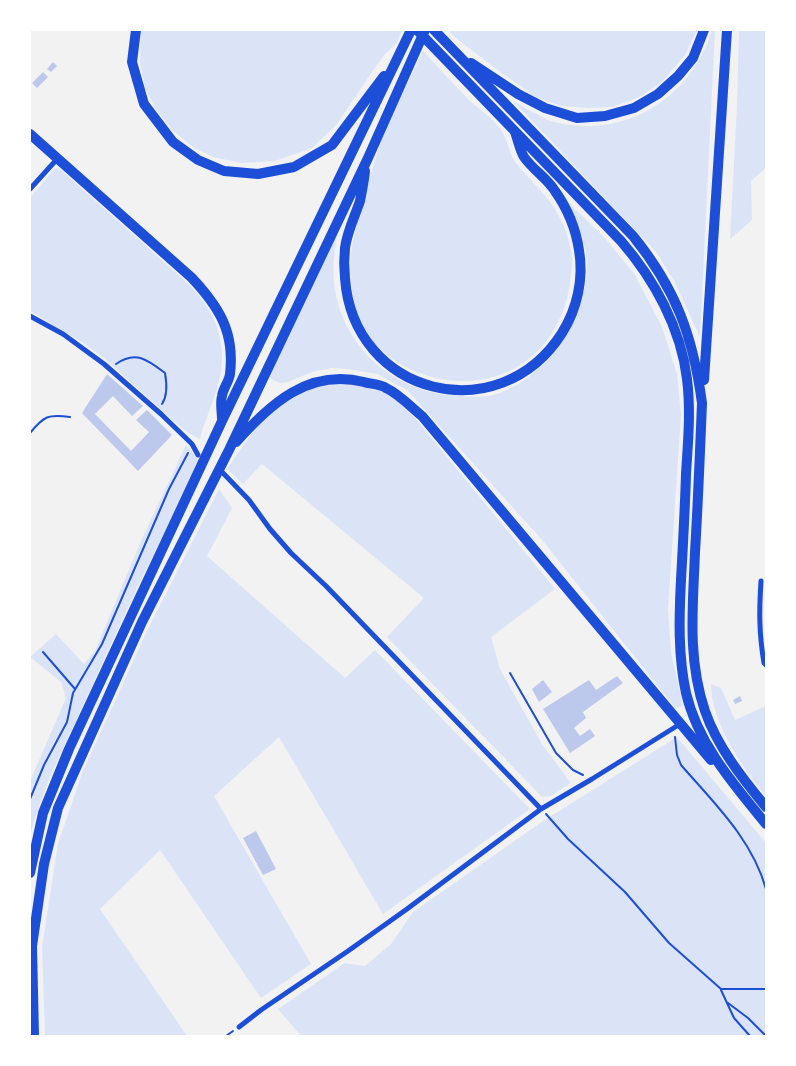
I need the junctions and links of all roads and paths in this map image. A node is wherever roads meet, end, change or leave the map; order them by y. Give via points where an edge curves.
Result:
1 (136, 30) edge
2 (411, 30) edge
3 (417, 30) edge
4 (425, 30) edge
5 (434, 30) edge
6 (704, 30) edge
7 (727, 30) edge
8 (454, 51) junction
9 (400, 53) junction
10 (514, 129) junction
11 (30, 134) edge
12 (58, 158) junction
13 (368, 158) junction
14 (30, 189) edge
15 (30, 316) edge
16 (110, 369) junction
17 (702, 403) junction
18 (158, 411) junction
19 (70, 417) dead end
20 (222, 421) junction
21 (30, 433) edge
22 (192, 444) junction
23 (229, 450) junction
24 (198, 455) dead end
25 (223, 473) dead end
26 (761, 581) dead end
27 (43, 652) dead end
28 (766, 665) edge
29 (510, 673) dead end
30 (75, 689) junction
31 (677, 726) junction
32 (592, 779) junction
33 (730, 782) junction
34 (30, 799) edge
35 (766, 807) edge
36 (541, 809) junction
37 (766, 824) edge
38 (30, 873) edge
39 (766, 889) edge
40 (721, 989) junction
41 (766, 989) edge
42 (726, 1001) junction
43 (239, 1026) dead end
44 (34, 1036) edge
45 (750, 1036) edge
46 (766, 1036) edge

1 - 9 highway via 132,62 144,104 173,142 198,160 224,171 258,174 294,167 332,145
2 - 9 highway
3 - 10 highway
4 - 13 highway
5 - 8 highway
6 - 8 highway via 692,58 658,94 634,108 605,116 577,118 545,108
7 - 17 highway
8 - 17 highway via 633,236 652,260 680,311 698,370
9 - 20 highway
10 - 13 highway via 524,157 555,190 572,222 579,250 579,287 566,326 545,356 508,382 487,388 442,389 414,381 379,356 356,324 348,299 345,247 360,199
10 - 33 highway via 640,263 667,313 678,342 687,377 690,414 680,645 686,693 698,726
11 - 12 highway
12 - 14 street
12 - 20 highway via 192,278 219,312 229,336 231,353 230,377 222,396
13 - 23 highway
15 - 16 street via 63,334
16 - 18 street
16 - 18 path via 124,359 137,356 165,374 166,394
17 - 35 highway via 691,637 697,681 705,712 720,743
18 - 22 street
19 - 21 path via 53,415
20 - 38 highway via 69,749 43,812
22 - 24 street
22 - 30 path via 169,489 102,644
23 - 31 highway via 258,419 296,390 319,381 350,379 385,387 422,416
23 - 44 highway via 142,622 58,808 44,864 32,946
25 - 36 street via 291,553
26 - 28 street via 759,635
27 - 30 path
29 - 32 path via 556,753 573,770
30 - 34 path via 66,722
31 - 32 street
31 - 33 highway
31 - 39 path via 675,742 680,765 742,837 761,872
32 - 36 street
33 - 37 highway
36 - 40 path via 625,892 669,943
36 - 43 street via 400,914
40 - 41 path
40 - 42 path
42 - 45 path via 734,1018
42 - 46 path

